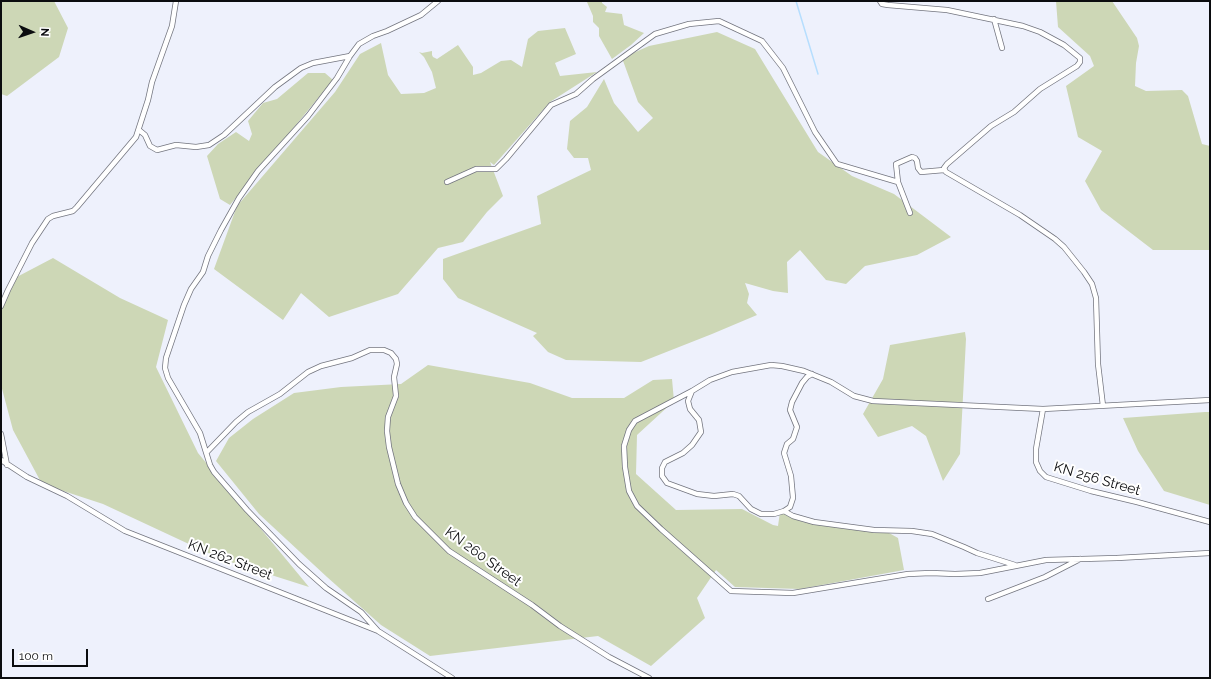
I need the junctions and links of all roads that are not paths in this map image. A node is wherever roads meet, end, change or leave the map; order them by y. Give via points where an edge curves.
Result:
1 (176, 1) edge
2 (438, 1) edge
3 (880, 1) edge
4 (994, 20) junction
5 (1002, 48) dead end
6 (350, 56) junction
7 (139, 130) junction
8 (944, 170) junction
9 (446, 182) dead end
10 (898, 182) junction
11 (910, 213) dead end
12 (1, 306) edge
13 (812, 374) junction
14 (692, 392) junction
15 (1210, 400) edge
16 (1103, 406) junction
17 (1043, 409) junction
18 (1, 434) edge
19 (207, 452) junction
20 (1, 460) edge
21 (7, 465) junction
22 (784, 511) junction
23 (1210, 522) edge
24 (1210, 553) edge
25 (1081, 559) junction
26 (1017, 566) junction
27 (988, 599) dead end
28 (378, 631) junction
29 (452, 678) edge
30 (649, 678) edge

1 - 7 street via 172,26 152,82
2 - 6 street via 421,15 359,44
3 - 4 street via 888,5 947,10
4 - 5 street
4 - 8 street via 1040,32 1076,54 1080,62 1040,89 1014,112 991,126 947,164
6 - 7 street via 300,68 224,135 209,145 176,145 157,150 150,146 145,135
6 - 19 street via 308,116 258,172 239,198 208,256 203,272 184,304 165,368 168,378 200,432
7 - 12 street via 78,207 48,219 32,243
8 - 10 street via 921,172 917,161 912,157 896,164
8 - 16 street via 1055,239 1084,272 1092,284 1096,298 1098,364
9 - 10 street via 476,169 496,169 551,105 576,94 592,79 655,34 689,24 719,21 762,41 783,68 814,132 837,164
10 - 11 street
13 - 14 street via 771,365 732,372 710,380
13 - 17 street via 865,400
13 - 22 street via 802,383 790,410 797,427 784,453 791,476 793,498 790,507
14 - 22 street via 688,401 690,409 699,420 701,432 692,445 665,462 662,476 667,483 697,494 733,494 761,514
14 - 26 street via 635,421 629,430 624,446 629,491 637,506 731,591 793,593 908,574 980,573
15 - 16 street
16 - 17 street
17 - 23 street, KN 256 Street via 1036,462 1046,477
18 - 21 street
19 - 28 street via 210,465 247,510 299,564 326,588 361,612
19 - 30 street, KN 260 Street via 236,422 280,394 308,372 370,350 391,353 397,364 394,377 396,396 388,417 389,447 398,484 406,503 416,517 455,554 560,626 609,657
20 - 21 street, KN 262 Street
21 - 28 street, KN 262 Street via 67,496 125,531
22 - 26 street via 800,518 820,522 874,530 932,534 977,554
24 - 25 street
25 - 26 street via 1046,560
25 - 27 street via 1045,577
28 - 29 street, KN 262 Street

